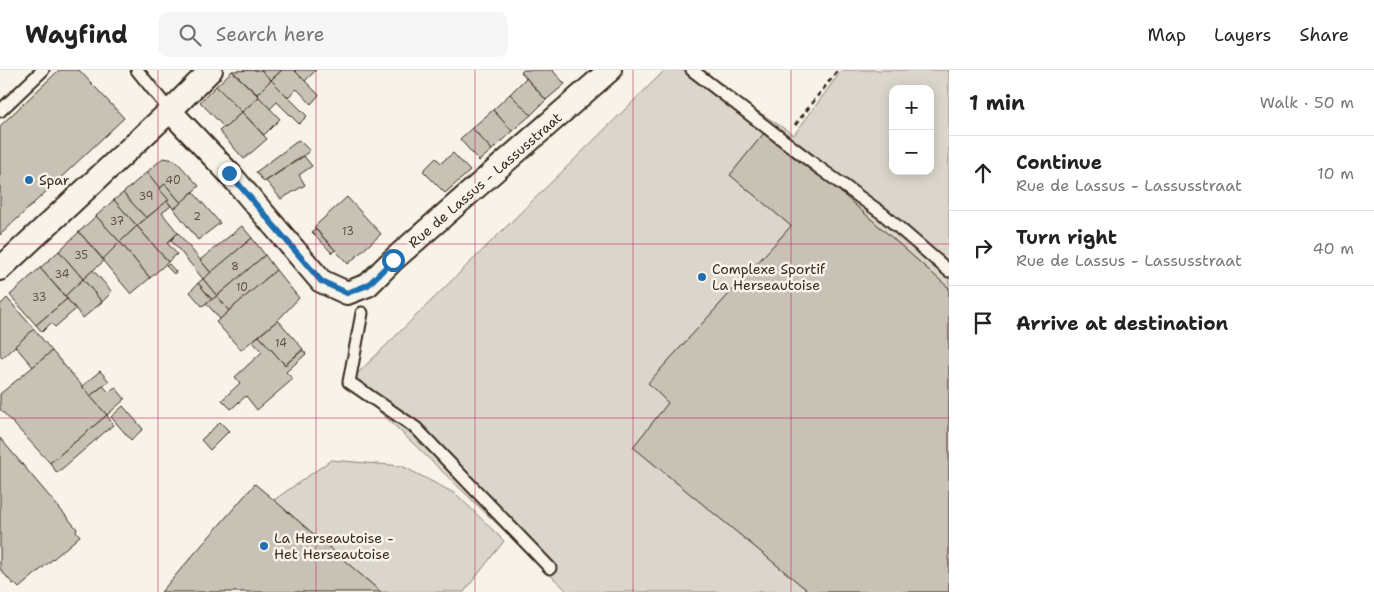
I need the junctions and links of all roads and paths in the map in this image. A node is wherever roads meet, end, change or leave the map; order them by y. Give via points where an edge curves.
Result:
1 (43, 70) edge
2 (137, 70) edge
3 (211, 70) edge
4 (610, 70) edge
5 (692, 70) edge
6 (838, 70) edge
7 (0, 111) edge
8 (170, 111) junction
9 (784, 140) junction
10 (0, 270) edge
11 (949, 271) edge
12 (362, 313) dead end
13 (550, 568) dead end

1 - 7 lane
2 - 8 lane
3 - 8 street
4 - 8 street, Rue de Lassus - Lassusstraat via 368,285 347,293 321,281 229,173
5 - 9 lane
6 - 9 path
8 - 10 street
9 - 11 lane via 883,214
12 - 13 lane via 349,382 416,428

